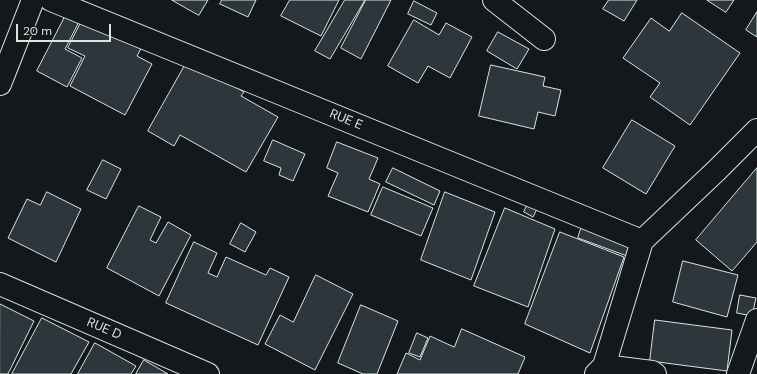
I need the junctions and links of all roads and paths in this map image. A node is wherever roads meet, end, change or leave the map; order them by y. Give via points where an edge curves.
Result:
1 (33, 0) edge
2 (51, 0) edge
3 (494, 0) edge
4 (544, 39) dead end
5 (0, 84) edge
6 (757, 130) edge
7 (642, 241) junction
8 (0, 284) edge
9 (757, 320) edge
10 (600, 370) edge
11 (208, 374) edge
12 (655, 374) edge
13 (738, 374) edge

1 - 5 street
2 - 7 street, RUE E
3 - 4 street
6 - 7 street
7 - 10 street
8 - 11 street, RUE D
9 - 13 street
10 - 12 street

